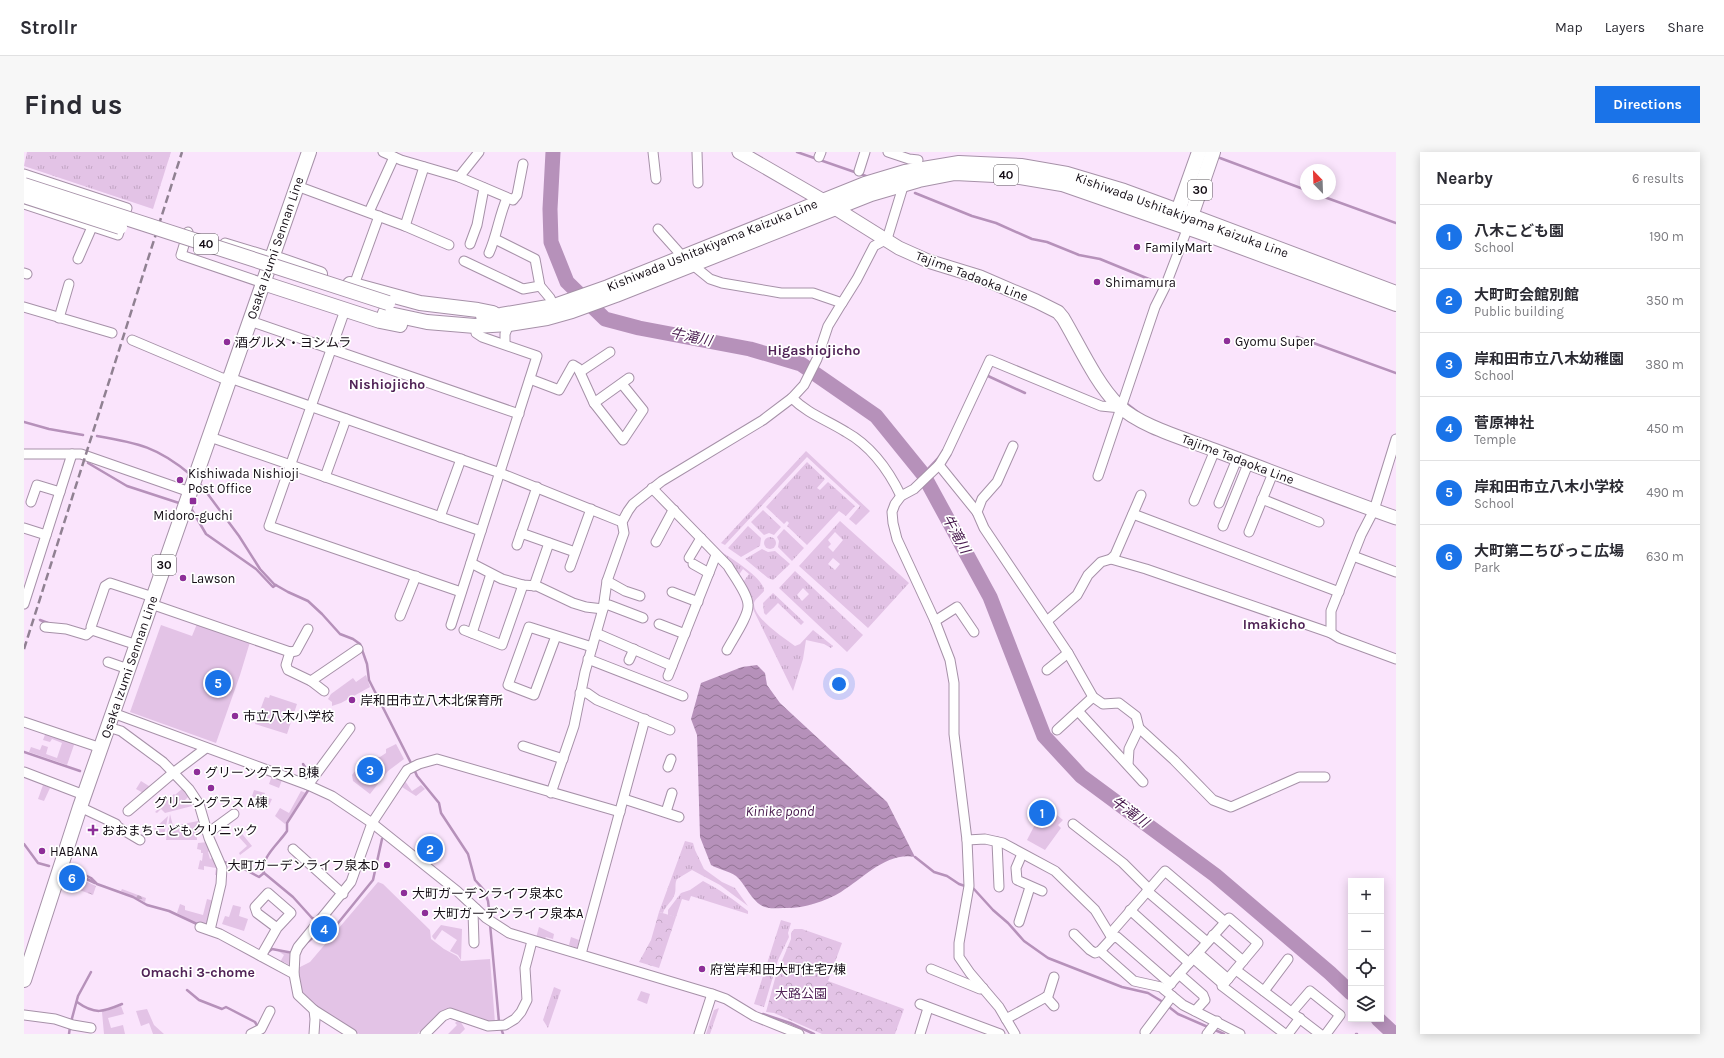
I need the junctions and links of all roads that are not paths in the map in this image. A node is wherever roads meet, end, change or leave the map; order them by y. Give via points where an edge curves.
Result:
1 (309, 152) edge
2 (383, 152) edge
3 (479, 152) edge
4 (653, 152) edge
5 (697, 152) edge
6 (739, 152) edge
7 (865, 152) edge
8 (888, 152) edge
9 (1199, 152) edge
10 (1213, 152) edge
11 (394, 157) junction
12 (523, 164) dead end
13 (918, 165) edge
14 (424, 167) junction
15 (859, 171) dead end
16 (24, 174) edge
17 (459, 177) junction
18 (656, 179) dead end
19 (698, 183) dead end
20 (24, 185) edge
21 (297, 186) junction
22 (484, 188) junction
23 (902, 190) dead end
24 (24, 196) edge
25 (507, 198) junction
26 (24, 204) edge
27 (828, 204) junction
28 (369, 212) junction
29 (379, 216) junction
30 (1186, 218) junction
31 (405, 226) junction
32 (92, 227) junction
33 (658, 229) dead end
34 (495, 239) junction
35 (887, 239) junction
36 (470, 244) dead end
37 (450, 245) dead end
38 (489, 253) dead end
39 (272, 257) junction
40 (78, 259) dead end
41 (687, 260) junction
42 (464, 261) dead end
43 (263, 282) junction
44 (69, 284) dead end
45 (354, 286) junction
46 (540, 286) junction
47 (1396, 293) edge
48 (842, 303) junction
49 (1396, 304) edge
50 (563, 306) junction
51 (24, 307) edge
52 (386, 308) junction
53 (345, 310) junction
54 (59, 318) junction
55 (250, 321) junction
56 (503, 321) junction
57 (476, 332) junction
58 (112, 333) dead end
59 (132, 340) dead end
60 (505, 344) junction
61 (331, 349) junction
62 (610, 352) dead end
63 (580, 372) junction
64 (230, 378) junction
65 (530, 378) junction
66 (792, 398) junction
67 (594, 403) junction
68 (311, 407) junction
69 (1121, 408) junction
70 (519, 414) junction
71 (346, 419) junction
72 (210, 437) junction
73 (1396, 439) edge
74 (1013, 446) dead end
75 (1215, 450) junction
76 (24, 454) edge
77 (72, 454) junction
78 (461, 459) junction
79 (1243, 461) junction
80 (290, 465) junction
81 (937, 466) junction
82 (500, 472) junction
83 (1273, 473) junction
84 (1098, 476) dead end
85 (325, 477) junction
86 (537, 487) junction
87 (652, 488) junction
88 (60, 492) junction
89 (190, 492) junction
90 (1141, 495) dead end
91 (901, 496) junction
92 (1262, 499) junction
93 (1194, 501) dead end
94 (31, 502) dead end
95 (1219, 502) dead end
96 (591, 509) junction
97 (674, 510) junction
98 (1374, 510) junction
99 (978, 512) junction
100 (1133, 514) junction
101 (440, 517) junction
102 (1396, 518) edge
103 (622, 522) junction
104 (1319, 522) dead end
105 (1223, 526) dead end
106 (24, 528) edge
107 (481, 531) junction
108 (1249, 532) dead end
109 (521, 533) junction
110 (46, 535) junction
111 (701, 538) junction
112 (656, 542) dead end
113 (549, 543) junction
114 (517, 545) dead end
115 (575, 552) junction
116 (716, 555) junction
117 (1353, 556) junction
118 (1111, 559) junction
119 (471, 563) junction
120 (570, 567) dead end
121 (1396, 572) edge
122 (709, 573) junction
123 (491, 574) junction
124 (416, 576) junction
125 (607, 581) junction
126 (523, 585) junction
127 (534, 586) junction
128 (461, 592) junction
129 (672, 592) dead end
130 (1339, 592) junction
131 (640, 596) dead end
132 (152, 600) junction
133 (698, 602) junction
134 (24, 604) edge
135 (603, 607) junction
136 (400, 616) dead end
137 (643, 618) dead end
138 (1047, 620) junction
139 (935, 621) junction
140 (659, 624) dead end
141 (450, 625) dead end
142 (46, 627) dead end
143 (308, 629) dead end
144 (92, 630) junction
145 (974, 632) dead end
146 (1331, 632) junction
147 (596, 633) junction
148 (685, 634) junction
149 (556, 636) junction
150 (137, 645) junction
151 (592, 647) junction
152 (358, 649) dead end
153 (634, 649) junction
154 (727, 650) dead end
155 (290, 652) junction
156 (1068, 653) junction
157 (588, 659) junction
158 (629, 660) dead end
159 (1396, 660) edge
160 (108, 662) dead end
161 (672, 666) junction
162 (128, 669) junction
163 (1047, 670) dead end
164 (668, 676) dead end
165 (311, 681) junction
166 (324, 691) dead end
167 (580, 693) junction
168 (683, 696) dead end
169 (1093, 697) junction
170 (1078, 711) junction
171 (113, 713) junction
172 (645, 719) junction
173 (24, 723) edge
174 (108, 726) junction
175 (350, 728) dead end
176 (1139, 728) junction
177 (670, 730) dead end
178 (1057, 730) dead end
179 (523, 746) dead end
180 (100, 748) junction
181 (206, 748) junction
182 (563, 759) junction
183 (1128, 765) junction
184 (24, 772) edge
185 (173, 773) junction
186 (1325, 777) dead end
187 (1143, 782) dead end
188 (308, 785) junction
189 (551, 793) junction
190 (672, 793) dead end
191 (624, 799) junction
192 (82, 801) junction
193 (128, 811) dead end
194 (620, 812) junction
195 (666, 812) junction
196 (234, 814) dead end
197 (679, 817) dead end
198 (372, 823) junction
199 (1073, 824) dead end
200 (208, 833) junction
201 (140, 840) dead end
202 (967, 840) junction
203 (997, 842) junction
204 (293, 849) dead end
205 (1022, 854) junction
206 (999, 887) dead end
207 (1030, 887) junction
208 (1148, 890) junction
209 (1042, 891) dead end
210 (343, 894) junction
211 (476, 908) junction
212 (1130, 910) junction
213 (1019, 922) dead end
214 (1225, 922) junction
215 (200, 927) dead end
216 (277, 928) dead end
217 (210, 930) junction
218 (1074, 934) dead end
219 (1111, 936) junction
220 (1210, 938) junction
221 (532, 941) junction
222 (474, 942) dead end
223 (1100, 951) junction
224 (581, 954) junction
225 (261, 956) junction
226 (1193, 958) junction
227 (1288, 959) dead end
228 (1243, 961) junction
229 (931, 969) dead end
230 (1236, 970) junction
231 (294, 974) junction
232 (1179, 974) junction
233 (1054, 977) dead end
234 (24, 980) edge
235 (1225, 982) junction
236 (1168, 987) junction
237 (983, 988) junction
238 (1264, 991) junction
239 (712, 994) junction
240 (1172, 996) junction
241 (1046, 997) junction
242 (1054, 1006) dead end
243 (314, 1010) junction
244 (270, 1011) dead end
245 (1195, 1011) junction
246 (24, 1015) edge
247 (1296, 1015) junction
248 (1006, 1019) junction
249 (1217, 1021) junction
250 (975, 1025) junction
251 (88, 1026) dead end
252 (1145, 1032) dead end
253 (1284, 1033) edge
254 (251, 1034) edge
255 (314, 1034) edge
256 (352, 1034) edge
257 (425, 1034) edge
258 (699, 1034) edge
259 (799, 1034) edge
260 (920, 1034) edge
261 (972, 1034) edge
262 (1000, 1034) edge
263 (1015, 1034) edge
264 (1207, 1034) edge
265 (1240, 1034) edge
266 (1320, 1034) edge
267 (1326, 1034) edge

1 - 21 main road, Osaka Izumi Sennan Line / 30
2 - 11 street
3 - 17 street
4 - 18 street
5 - 19 street
6 - 27 main road, Tajime Tadaoka Line
7 - 15 street
8 - 13 street
9 - 30 main road, 30
10 - 30 main road, 30
11 - 14 street
11 - 28 street
12 - 25 street via 517,195 513,200
13 - 27 main road, Kishiwada Ushitakiyama Kaizuka Line / 40 via 871,194
13 - 30 main road, Kishiwada Ushitakiyama Kaizuka Line / 40 via 955,173 1014,176 1062,184
13 - 30 main road, Kishiwada Ushitakiyama Kaizuka Line / 40 via 959,163 1021,166 1067,174 1124,191
14 - 17 street
14 - 31 street
16 - 32 street via 127,208 118,235
17 - 22 street
20 - 52 main road, Kishiwada Ushitakiyama Kaizuka Line / 40, bridge
21 - 28 street
21 - 39 main road, Osaka Izumi Sennan Line / 30
22 - 25 street
22 - 36 street via 477,225
23 - 35 street
24 - 52 main road, Kishiwada Ushitakiyama Kaizuka Line / 40, bridge
25 - 34 street
26 - 32 street
27 - 35 main road, Tajime Tadaoka Line
27 - 41 main road, Kishiwada Ushitakiyama Kaizuka Line / 40
28 - 29 street
29 - 31 street
29 - 45 street
30 - 47 main road, Kishiwada Ushitakiyama Kaizuka Line / 40
30 - 49 main road, Kishiwada Ushitakiyama Kaizuka Line / 40
30 - 69 street via 1166,287 1155,307
31 - 37 street
32 - 40 street
33 - 41 street
34 - 38 street
34 - 46 street via 534,259
35 - 48 street via 874,246
35 - 69 main road, Tajime Tadaoka Line via 899,248 928,261 980,277 1058,312 1099,380
39 - 43 main road, Osaka Izumi Sennan Line / 30
39 - 43 street via 188,232 181,255
39 - 45 main road
41 - 48 street via 710,279 722,283 781,293 813,293
41 - 50 main road, Kishiwada Ushitakiyama Kaizuka Line / 40 via 612,291
42 - 46 street via 523,289
43 - 53 main road
43 - 55 main road, Osaka Izumi Sennan Line / 30
44 - 54 street
45 - 56 main road via 420,303 478,310
46 - 50 street via 550,298
48 - 66 street via 828,326 817,359 804,385
50 - 56 main road, Kishiwada Ushitakiyama Kaizuka Line / 40
50 - 56 main road, Kishiwada Ushitakiyama Kaizuka Line / 40 via 547,318
51 - 54 street
52 - 56 main road, Kishiwada Ushitakiyama Kaizuka Line / 40
53 - 57 main road via 418,329
53 - 61 street
54 - 58 street
55 - 61 street
55 - 64 main road, Osaka Izumi Sennan Line / 30
56 - 57 main road
56 - 60 street
57 - 60 street via 482,337
59 - 64 street via 222,378
60 - 65 street via 536,356
61 - 68 street
61 - 70 street
62 - 63 street
63 - 65 street via 573,365 560,390
63 - 67 street
64 - 68 street
64 - 72 main road, Osaka Izumi Sennan Line / 30
65 - 70 street
66 - 87 street via 763,420
66 - 91 street via 802,408 847,432 880,460
67 - 67 street via 625,381 643,410 623,440
68 - 71 street
68 - 80 street
69 - 75 main road, Tajime Tadaoka Line via 1148,424
69 - 81 street via 1101,406 990,360 947,452
69 - 84 street
70 - 82 street
71 - 78 street
71 - 85 street
72 - 80 street
72 - 89 main road, Osaka Izumi Sennan Line / 30
73 - 98 street
74 - 99 street via 997,482 982,499
75 - 79 main road, Tajime Tadaoka Line
75 - 93 street via 1194,488
76 - 77 street
77 - 88 street
77 - 89 street via 86,455
78 - 82 street
78 - 101 street
79 - 83 main road, Tajime Tadaoka Line
79 - 95 street
79 - 105 street
80 - 85 street
80 - 124 street via 269,526
81 - 91 street via 914,489
81 - 99 street
82 - 86 street
82 - 107 street
83 - 92 street
83 - 98 main road, Tajime Tadaoka Line
85 - 101 street
86 - 96 street
86 - 109 street
87 - 97 street
87 - 103 street via 633,504
88 - 94 street via 37,485
88 - 110 street
89 - 132 main road, Osaka Izumi Sennan Line / 30
90 - 100 street
91 - 139 street via 894,504 892,512 897,539
92 - 104 street
92 - 108 street
96 - 103 street
96 - 115 street
97 - 111 street
97 - 112 street
98 - 102 main road, Tajime Tadaoka Line
98 - 117 street
99 - 138 street via 996,548
100 - 118 street
100 - 130 street
101 - 107 street
103 - 125 street via 624,533
106 - 110 street
107 - 119 street
109 - 113 street
109 - 114 street
110 - 134 street
111 - 116 street
111 - 122 street via 691,561
113 - 115 street
113 - 127 street
115 - 120 street
116 - 122 street
116 - 154 street via 731,570 748,604 747,612
117 - 121 street
117 - 130 street
118 - 138 street via 1101,562 1088,575 1077,595
118 - 146 street
119 - 123 street
119 - 128 street
122 - 133 street
123 - 126 street
123 - 126 street via 468,631 502,645
124 - 128 street
124 - 136 street
125 - 131 street
125 - 135 street
126 - 127 street
127 - 135 street via 586,607
128 - 141 street
129 - 133 street
130 - 146 street via 1331,611
132 - 144 street via 110,583 105,586
132 - 150 main road, Osaka Izumi Sennan Line / 30
132 - 155 street
133 - 148 street
135 - 137 street via 609,605
135 - 147 street
138 - 156 street
139 - 145 street via 957,607
139 - 202 street via 950,660 954,683 954,734
140 - 148 street
142 - 144 street via 86,635
143 - 155 street via 296,650
144 - 150 street
146 - 159 street via 1339,638
147 - 151 street
147 - 153 street
148 - 161 street
149 - 149 street via 534,695 508,685 529,627
149 - 151 street
150 - 162 main road, Osaka Izumi Sennan Line / 30
151 - 157 street
152 - 165 street
153 - 158 street
153 - 161 street
155 - 165 street via 286,666 288,670
156 - 163 street
156 - 169 street
157 - 167 street
157 - 168 street
160 - 162 street
161 - 164 street
162 - 171 main road, Osaka Izumi Sennan Line / 30
165 - 166 street
167 - 172 street via 627,707
167 - 182 street via 574,705 574,726
169 - 170 street
169 - 176 street via 1103,704 1119,703 1136,716
170 - 178 street
170 - 183 street
171 - 174 main road, Osaka Izumi Sennan Line / 30
171 - 181 street
172 - 177 street via 660,721
172 - 191 street
173 - 180 street via 59,730
174 - 180 main road, Osaka Izumi Sennan Line / 30
174 - 185 street via 138,742
175 - 188 street via 340,734 337,753
176 - 183 street via 1129,749
176 - 186 street via 1214,800 1231,807 1299,777
179 - 182 street
180 - 192 main road, Osaka Izumi Sennan Line / 30
181 - 185 street
181 - 188 street
182 - 189 street
183 - 187 street
184 - 192 street
185 - 193 street
185 - 200 street via 199,804
188 - 198 street via 332,796
189 - 194 street
189 - 198 street via 437,759 407,770
190 - 195 street
191 - 194 street
191 - 195 street
192 - 201 street via 118,828
192 - 234 main road, Osaka Izumi Sennan Line / 30
194 - 224 street
195 - 197 street
196 - 200 street
198 - 210 street via 351,882
198 - 211 street
199 - 208 street via 1123,863
200 - 217 street via 222,868
202 - 203 street via 985,839
202 - 237 street via 969,886 959,943 960,957
203 - 205 street
203 - 206 street
204 - 210 street
205 - 207 street via 1016,868 1017,880
205 - 219 street via 1055,872 1095,910
207 - 209 street
207 - 213 street
208 - 212 street
208 - 214 street via 1165,870
208 - 220 street
210 - 231 street via 298,947
211 - 221 street via 509,933
211 - 222 street via 473,912
212 - 219 street
212 - 226 street
214 - 220 street
214 - 228 street via 1229,918 1258,943
215 - 217 street
216 - 225 street
217 - 225 street
218 - 223 street via 1090,950 1095,953
219 - 223 street
219 - 236 street via 1117,937
220 - 226 street
220 - 228 street
221 - 224 street
221 - 257 street via 525,968 527,1000 516,1019 500,1026 488,1026 450,1014 443,1016
223 - 236 street via 1134,981
224 - 239 street
225 - 231 street
226 - 232 street
226 - 235 street
227 - 238 street
228 - 230 street
229 - 237 street
230 - 235 street
230 - 238 street
231 - 243 street via 298,995
232 - 236 street
232 - 245 street via 1203,995 1205,1000
233 - 241 street
235 - 253 street via 1222,986
236 - 240 street
237 - 248 street
238 - 247 street
239 - 258 street
239 - 259 street via 726,999 754,1016
240 - 245 street
240 - 252 street
241 - 242 street
241 - 248 street
243 - 255 street
243 - 256 street
244 - 254 street via 261,1029
245 - 249 street
246 - 251 street via 56,1016 73,1026
247 - 253 street
247 - 266 street
247 - 267 street via 1310,991 1340,1015
248 - 263 street
249 - 264 street
249 - 265 street
250 - 260 street via 924,1006
250 - 261 street
250 - 262 street

